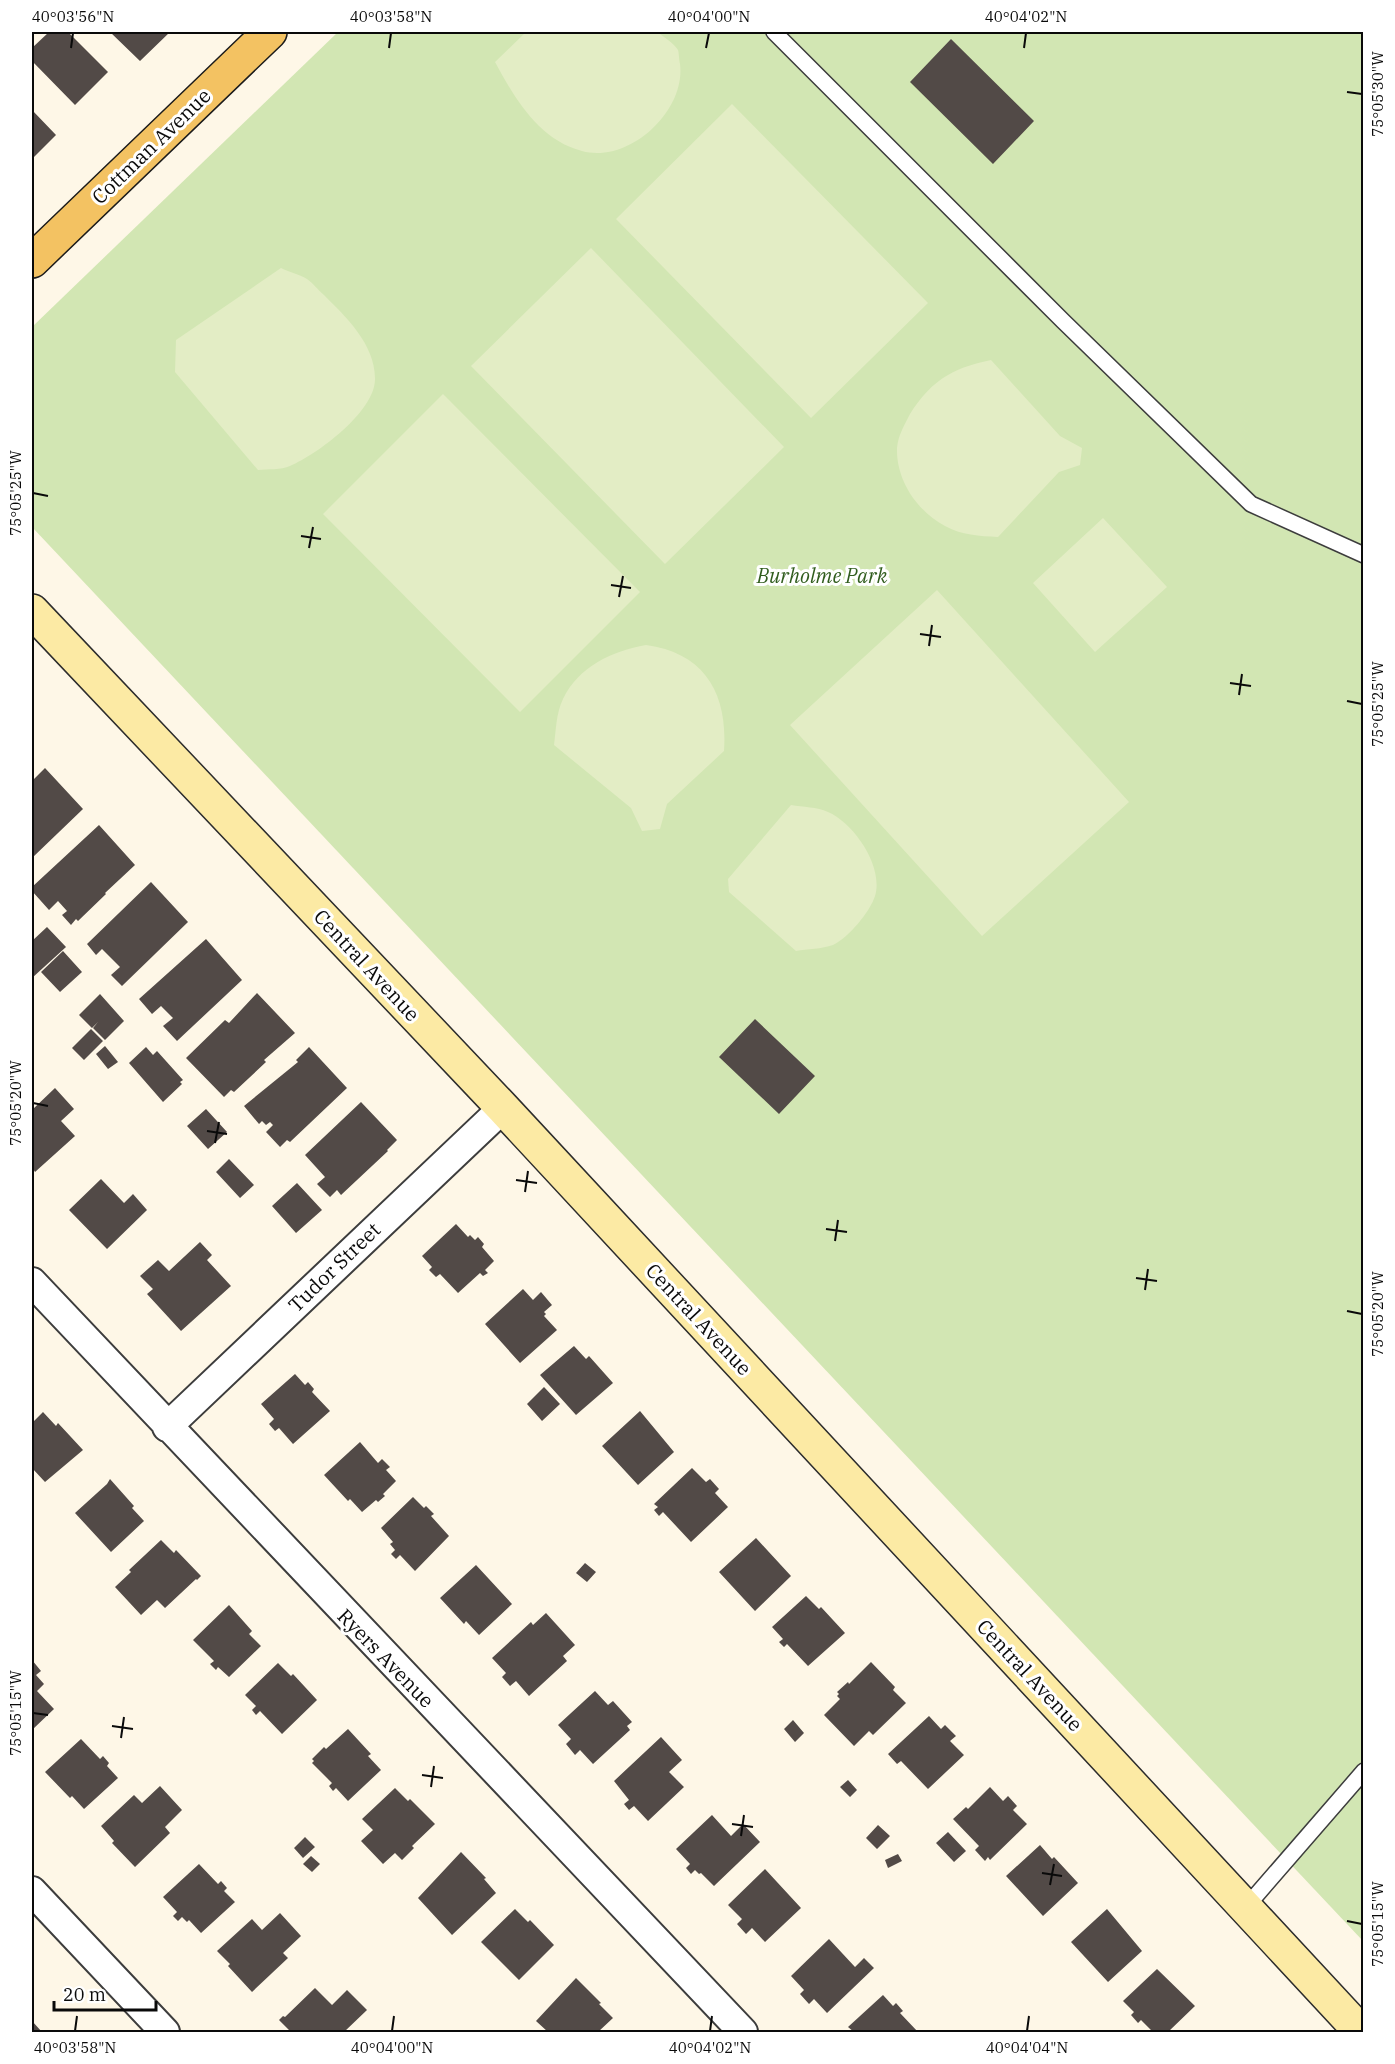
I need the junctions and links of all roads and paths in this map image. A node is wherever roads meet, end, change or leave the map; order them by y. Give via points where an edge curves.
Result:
1 (270, 32) edge
2 (774, 32) edge
3 (32, 261) edge
4 (1364, 555) edge
5 (32, 611) edge
6 (503, 1108) junction
7 (32, 1282) edge
8 (167, 1427) junction
9 (1364, 1771) edge
10 (32, 1891) edge
11 (1246, 1907) junction
12 (165, 2032) edge
13 (742, 2032) edge
14 (1361, 2032) edge

1 - 3 main road, Cottman Avenue
2 - 4 lane via 1251,504
5 - 6 main road, Central Avenue
6 - 8 street, Tudor Street
6 - 11 main road, Central Avenue
7 - 8 street, Ryers Avenue
8 - 13 street, Ryers Avenue
9 - 11 lane
10 - 12 street
11 - 14 main road, Central Avenue

